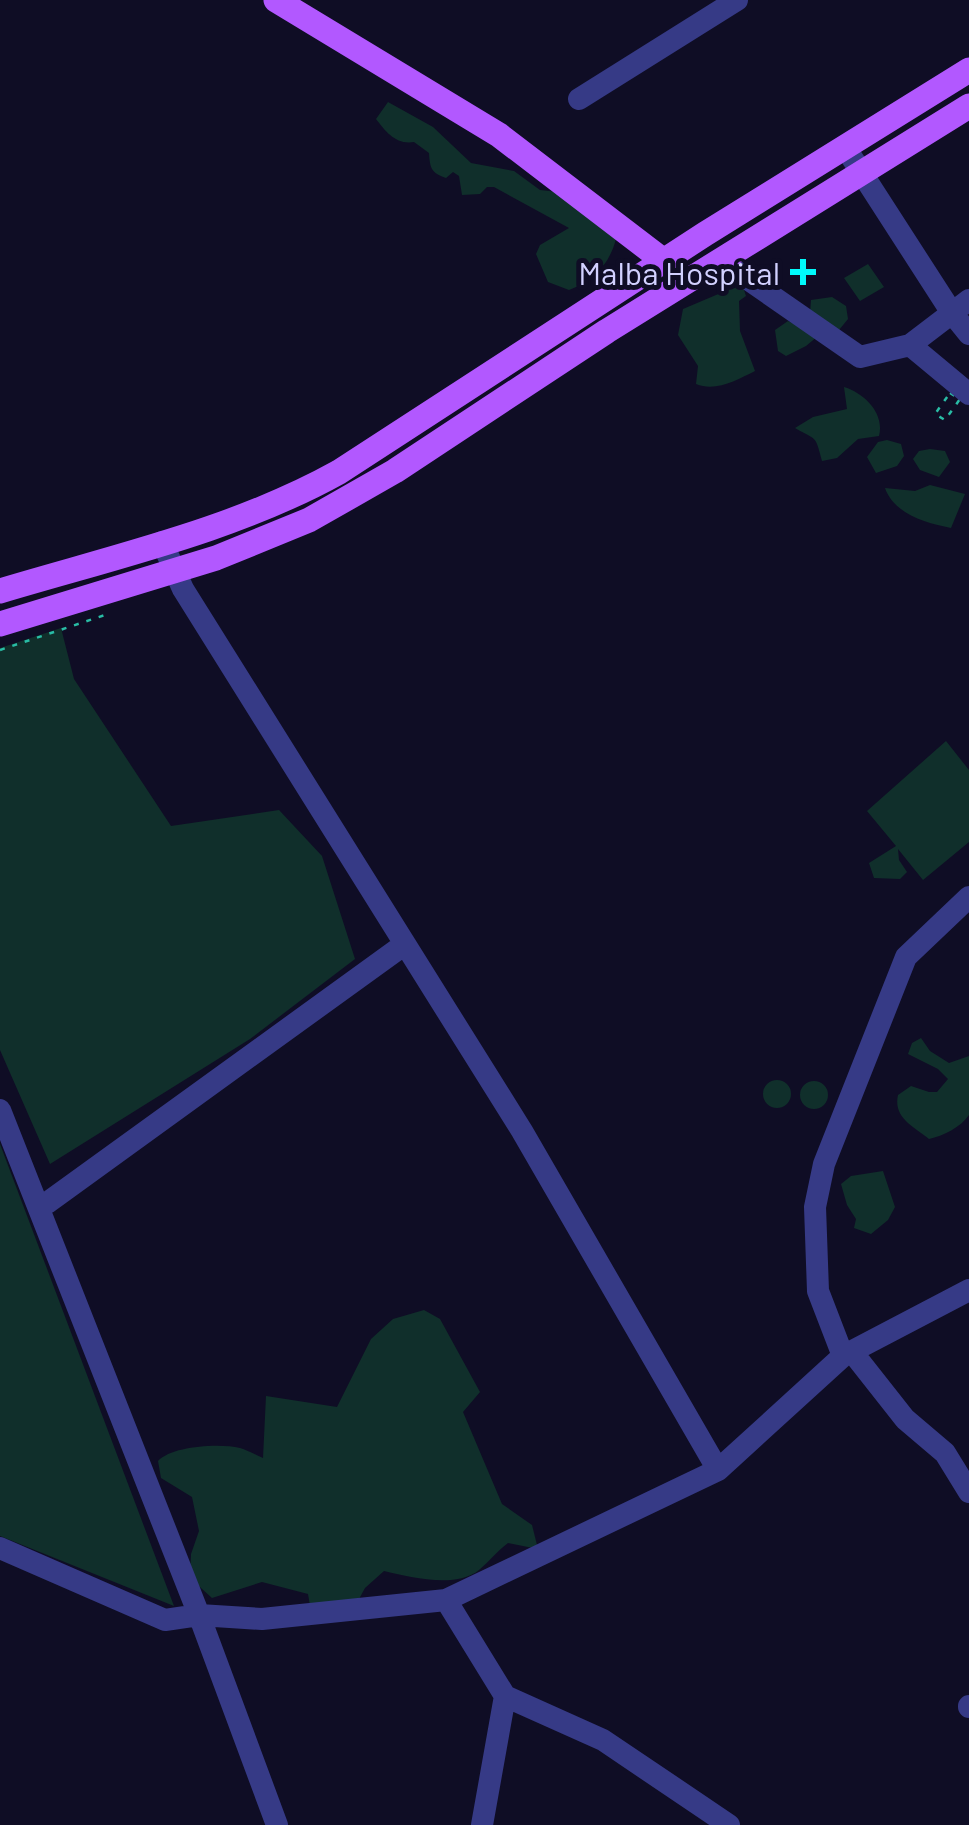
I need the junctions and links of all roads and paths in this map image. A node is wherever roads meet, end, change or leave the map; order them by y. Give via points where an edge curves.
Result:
1 (276, 0) edge
2 (737, 0) edge
3 (965, 81) edge
4 (579, 99) dead end
5 (969, 106) edge
6 (844, 147) junction
7 (862, 175) junction
8 (720, 260) junction
9 (663, 261) junction
10 (689, 281) junction
11 (961, 307) edge
12 (969, 334) edge
13 (910, 345) junction
14 (969, 394) edge
15 (945, 420) joint
16 (296, 496) junction
17 (309, 520) junction
18 (162, 542) junction
19 (173, 570) junction
20 (0, 591) edge
21 (110, 614) dead end
22 (0, 624) edge
23 (0, 650) edge
24 (969, 898) edge
25 (405, 944) junction
26 (0, 1110) edge
27 (48, 1203) dead end
28 (969, 1290) edge
29 (848, 1354) junction
30 (718, 1470) junction
31 (965, 1479) edge
32 (0, 1548) edge
33 (446, 1600) junction
34 (198, 1615) junction
35 (506, 1696) junction
36 (278, 1825) edge
37 (482, 1825) edge
38 (730, 1825) edge

1 - 9 main road via 499,135
2 - 4 street
3 - 6 main road
5 - 7 main road
6 - 7 street
6 - 9 main road
7 - 8 main road
7 - 11 street
8 - 10 main road
8 - 13 street via 860,357
9 - 10 main road
9 - 16 main road
10 - 17 main road
11 - 12 street
11 - 13 street
13 - 14 street
15 - 15 path via 960,399 950,393 935,414
16 - 17 main road
16 - 18 main road
17 - 19 main road
18 - 19 street
18 - 20 main road
19 - 22 main road
19 - 25 street
21 - 23 path
24 - 29 street via 906,957 824,1164 815,1207 818,1291
25 - 27 street
25 - 30 street
26 - 34 street
28 - 29 street
29 - 30 street
29 - 31 street
30 - 33 street
32 - 34 street via 165,1620
33 - 34 street via 262,1619
33 - 35 street
34 - 36 street
35 - 37 street
35 - 38 street via 603,1740

